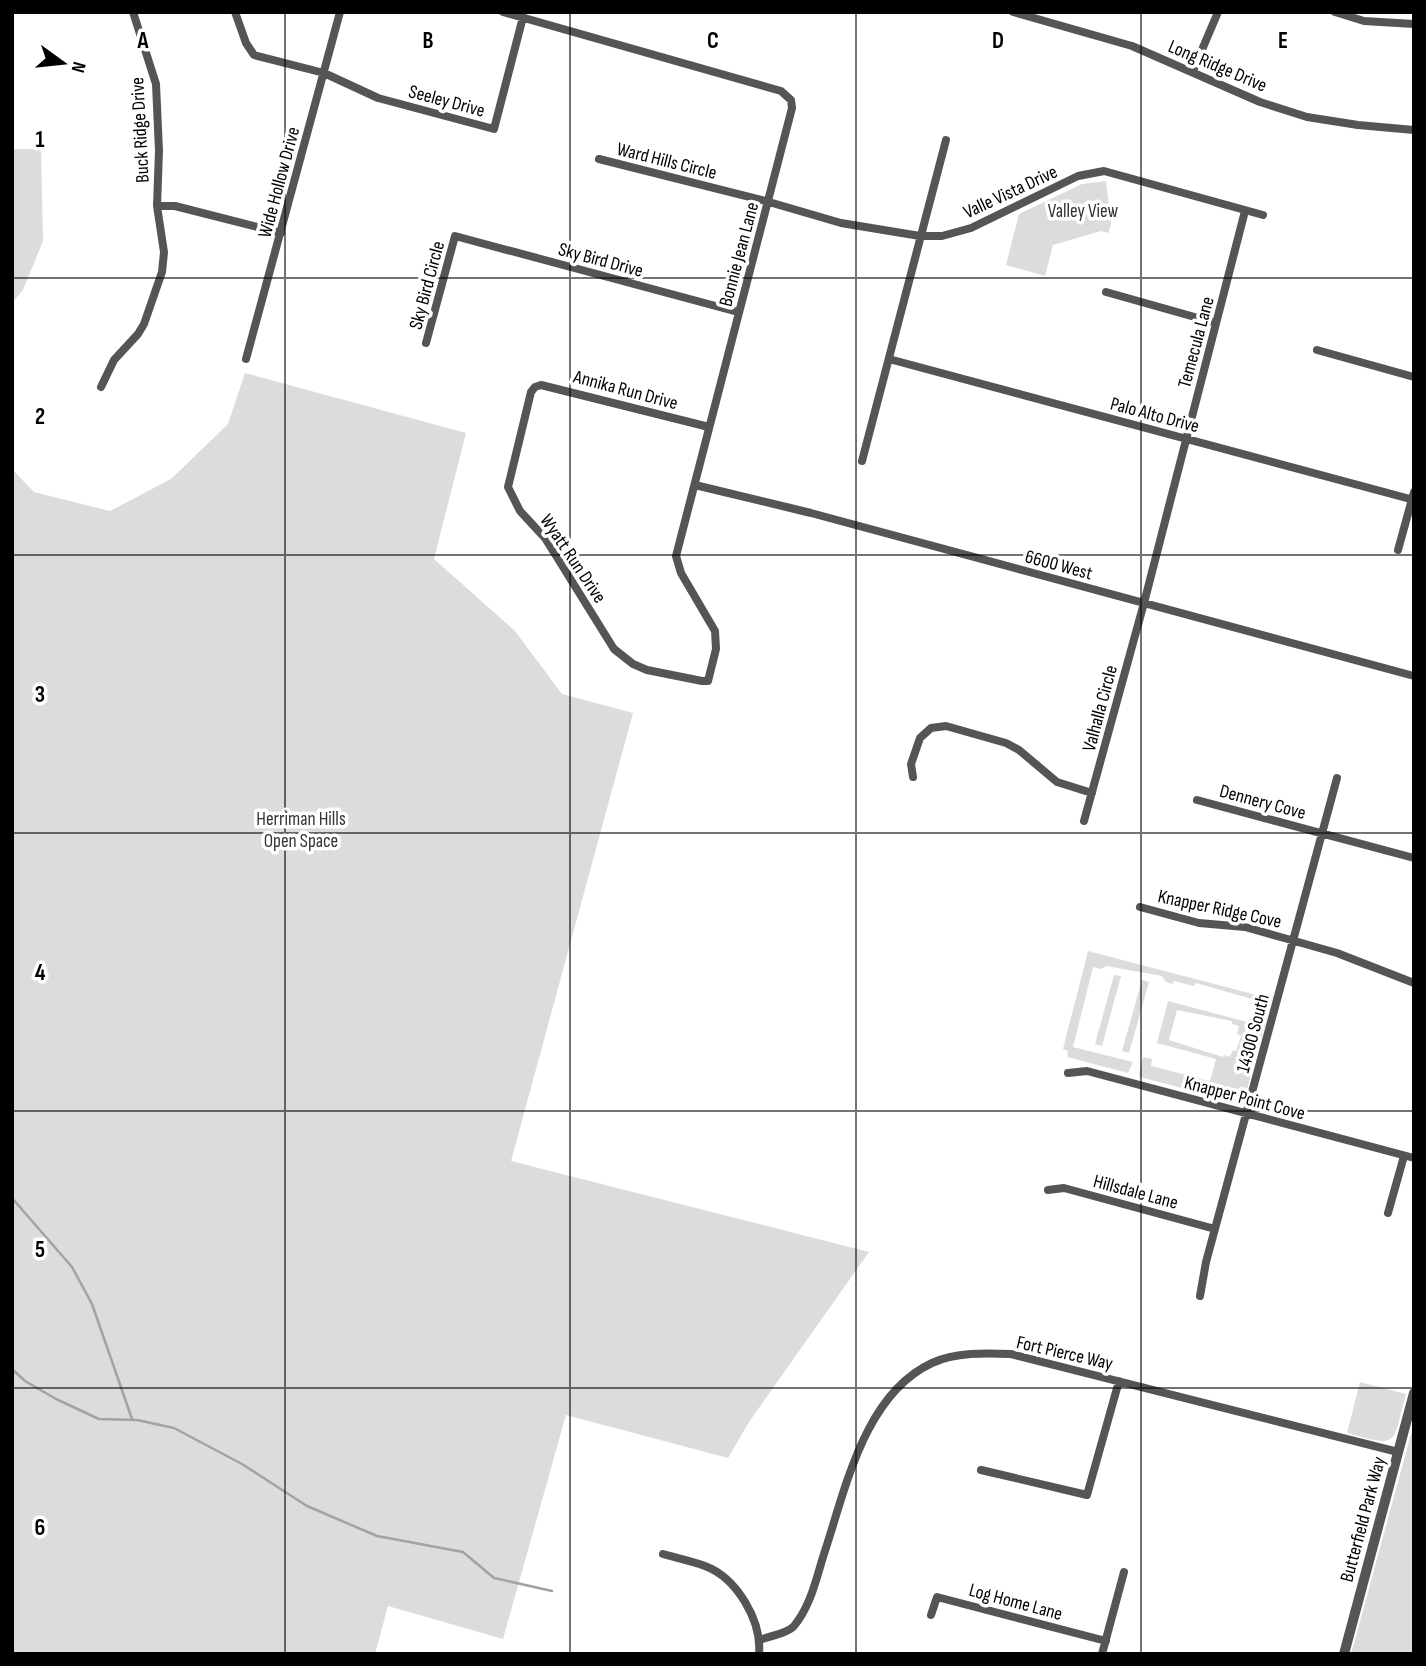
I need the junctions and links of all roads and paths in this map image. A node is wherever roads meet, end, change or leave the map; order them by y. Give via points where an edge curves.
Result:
1 (133, 12) edge
2 (235, 12) edge
3 (340, 12) edge
4 (503, 12) edge
5 (1013, 12) edge
6 (1218, 12) edge
7 (1335, 12) edge
8 (523, 17) junction
9 (1414, 24) edge
10 (1193, 71) junction
11 (324, 73) junction
12 (1414, 130) edge
13 (946, 140) dead end
14 (598, 159) dead end
15 (769, 202) junction
16 (157, 206) junction
17 (1245, 211) junction
18 (1263, 215) dead end
19 (281, 233) junction
20 (455, 236) joint
21 (920, 236) junction
22 (1106, 292) dead end
23 (738, 312) junction
24 (1216, 323) junction
25 (426, 343) dead end
26 (1317, 350) dead end
27 (246, 359) dead end
28 (889, 359) junction
29 (1414, 377) edge
30 (101, 387) dead end
31 (535, 387) joint
32 (709, 427) junction
33 (1185, 439) junction
34 (862, 461) dead end
35 (695, 485) junction
36 (1413, 497) edge
37 (1398, 550) dead end
38 (1144, 603) junction
39 (1414, 676) edge
40 (708, 681) joint
41 (913, 777) dead end
42 (1337, 778) dead end
43 (1092, 793) junction
44 (1196, 800) dead end
45 (1084, 821) dead end
46 (1322, 834) junction
47 (1414, 858) edge
48 (1140, 908) dead end
49 (1293, 940) junction
50 (1414, 983) edge
51 (1068, 1073) dead end
52 (1247, 1113) junction
53 (1404, 1156) junction
54 (1414, 1158) edge
55 (1048, 1190) dead end
56 (1388, 1213) dead end
57 (1215, 1229) junction
58 (1200, 1296) dead end
59 (1119, 1381) junction
60 (1414, 1393) edge
61 (1398, 1452) junction
62 (981, 1470) dead end
63 (663, 1554) dead end
64 (1124, 1572) dead end
65 (931, 1615) dead end
66 (760, 1640) junction
67 (1106, 1641) junction
68 (759, 1654) edge
69 (1102, 1654) edge
70 (1343, 1654) edge

1 - 16 street, Buck Ridge Drive via 156,84
2 - 11 street via 254,55
3 - 11 street, Wide Hollow Drive
4 - 8 street
5 - 10 street, Long Ridge Drive via 1132,46
6 - 10 street
7 - 9 street via 1364,21
8 - 11 street, Seeley Drive via 494,129 378,98
8 - 15 street, Bonnie Jean Lane via 787,94 792,108
10 - 12 street, Long Ridge Drive via 1260,102 1307,117
11 - 19 street, Wide Hollow Drive
13 - 21 street
14 - 15 street, Ward Hills Circle
15 - 21 street, Valle Vista Drive via 841,223
15 - 23 street, Bonnie Jean Lane
16 - 19 street via 175,206
16 - 30 street, Buck Ridge Drive via 164,252 162,272 144,324 114,360
17 - 18 street, Valle Vista Drive
17 - 21 street, Valle Vista Drive via 1104,171 1078,176 971,228
17 - 24 street, Temecula Lane
19 - 27 street, Wide Hollow Drive
20 - 23 street, Sky Bird Drive
20 - 25 street, Sky Bird Circle
21 - 28 street
22 - 24 street
23 - 32 street, Bonnie Jean Lane
24 - 33 street, Temecula Lane
26 - 29 street
28 - 33 street, Palo Alto Drive
28 - 34 street
31 - 32 street, Annika Run Drive via 548,385
31 - 40 street, Wyatt Run Drive via 508,487 520,510 545,538 614,649 648,670
32 - 35 street, Bonnie Jean Lane
33 - 36 street, Palo Alto Drive
33 - 38 street, Temecula Lane
35 - 38 street, 6600 West
35 - 40 street, Bonnie Jean Lane via 676,556 715,631
36 - 37 street
38 - 39 street, 6600 West
38 - 43 street, Valhalla Circle
41 - 43 street via 911,764 920,738 931,729 946,726 1006,743 1057,782
42 - 46 street, 14300 South
43 - 45 street, Valhalla Circle
44 - 46 street, Dennery Cove
46 - 47 street, Dennery Cove
46 - 49 street, 14300 South
48 - 49 street, Knapper Ridge Cove
49 - 50 street, Knapper Ridge Cove
49 - 52 street, 14300 South
51 - 52 street, Knapper Point Cove via 1087,1071
52 - 53 street, Knapper Point Cove
52 - 57 street, 14300 South
53 - 54 street, Knapper Point Cove
53 - 56 street
55 - 57 street, Hillsdale Lane via 1064,1188
57 - 58 street, 14300 South
59 - 61 street, Fort Pierce Way
59 - 62 street via 1087,1495
59 - 66 street, Fort Pierce Way via 1038,1359 983,1353 933,1362 906,1380 866,1433 810,1599 793,1628
60 - 61 street, Butterfield Park Way
61 - 70 street, Butterfield Park Way
63 - 66 street via 707,1566 736,1589
64 - 67 street
65 - 67 street, Log Home Lane via 937,1597
66 - 68 street
67 - 69 street

